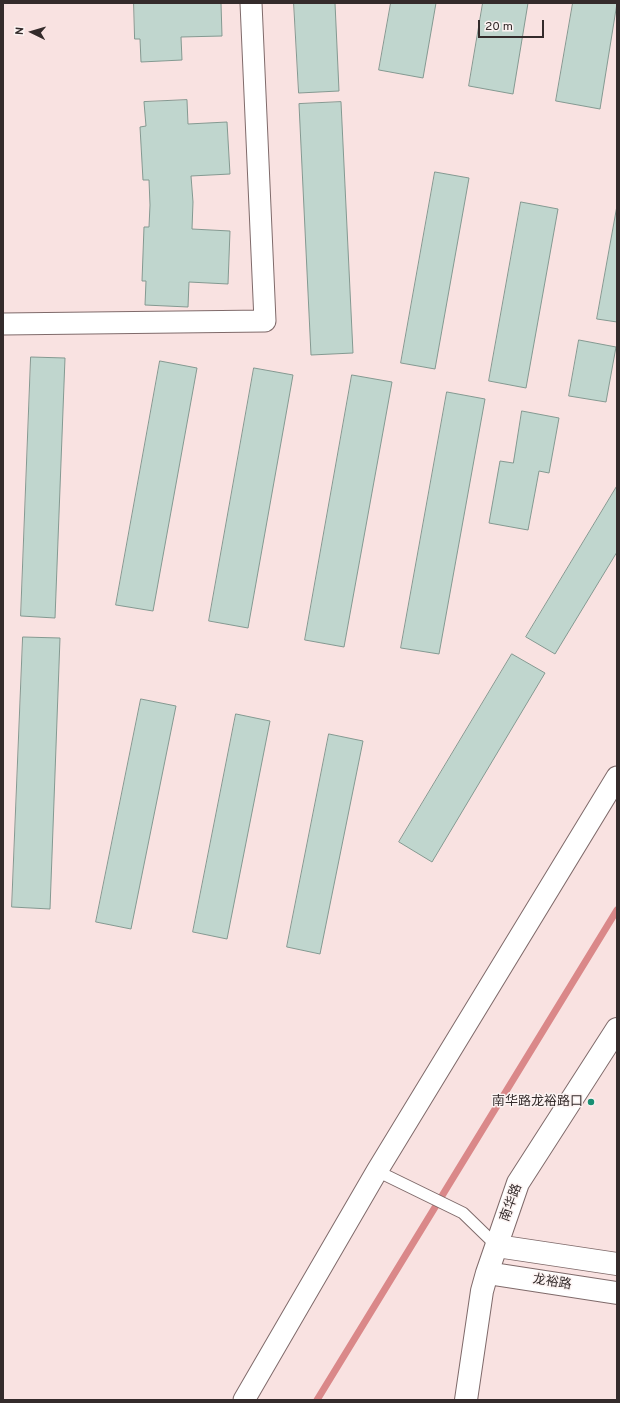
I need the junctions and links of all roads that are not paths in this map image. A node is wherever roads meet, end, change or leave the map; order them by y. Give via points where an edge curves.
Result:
1 (251, 3) edge
2 (3, 324) edge
3 (617, 776) edge
4 (617, 1029) edge
5 (377, 1171) junction
6 (497, 1246) junction
7 (617, 1264) edge
8 (487, 1273) junction
9 (617, 1293) edge
10 (244, 1400) edge
11 (466, 1400) edge

1 - 2 street via 265,321
3 - 5 street
4 - 6 street, 南华路 via 518,1183
5 - 6 lane via 463,1213
5 - 10 street
6 - 7 street
6 - 8 street, 南华路
8 - 9 street, 龙裕路
8 - 11 street, 南华路

